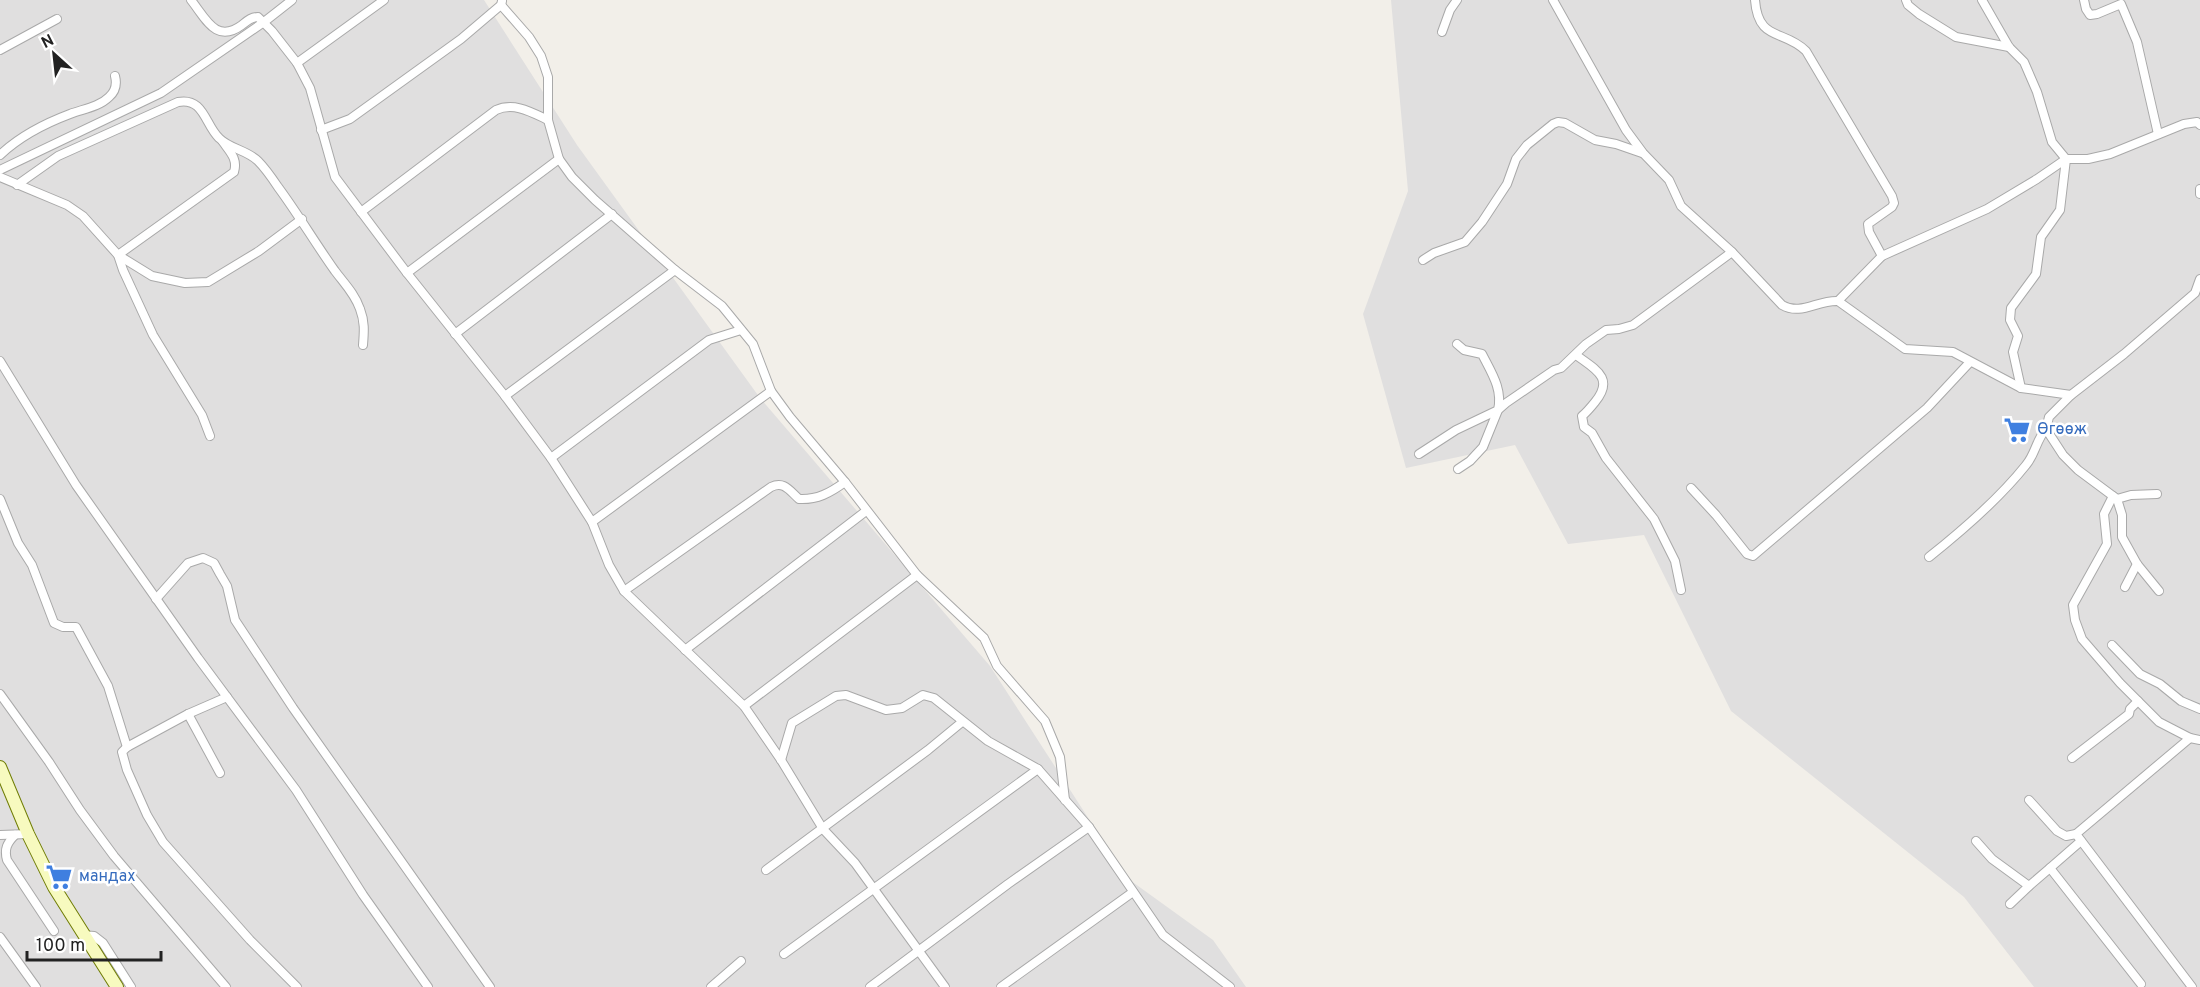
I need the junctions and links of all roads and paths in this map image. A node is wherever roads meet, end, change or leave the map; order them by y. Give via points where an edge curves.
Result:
1 (191, 0) edge
2 (292, 0) edge
3 (384, 0) edge
4 (1457, 0) edge
5 (1553, 0) edge
6 (1755, 0) edge
7 (1906, 0) edge
8 (1982, 0) edge
9 (2084, 0) edge
10 (502, 2) edge
11 (2125, 2) edge
12 (57, 19) dead end
13 (264, 22) junction
14 (1442, 32) dead end
15 (2009, 48) junction
16 (0, 50) edge
17 (297, 63) junction
18 (115, 76) dead end
19 (548, 120) junction
20 (2200, 125) edge
21 (321, 130) junction
22 (2158, 134) junction
23 (223, 142) junction
24 (1643, 153) junction
25 (0, 155) edge
26 (560, 159) junction
27 (2066, 159) junction
28 (0, 170) edge
29 (0, 177) edge
30 (17, 185) junction
31 (2200, 189) edge
32 (2200, 194) edge
33 (362, 212) junction
34 (612, 214) junction
35 (302, 219) junction
36 (1732, 252) junction
37 (118, 255) junction
38 (1882, 256) junction
39 (1423, 260) dead end
40 (675, 270) junction
41 (407, 273) junction
42 (2200, 279) edge
43 (2198, 296) edge
44 (1838, 301) junction
45 (741, 330) junction
46 (455, 334) junction
47 (1457, 344) dead end
48 (363, 345) dead end
49 (1576, 355) junction
50 (0, 361) edge
51 (1970, 362) junction
52 (2021, 388) junction
53 (771, 391) junction
54 (2072, 395) junction
55 (505, 396) junction
56 (1498, 410) junction
57 (2046, 429) junction
58 (210, 436) dead end
59 (1419, 454) dead end
60 (551, 458) junction
61 (1458, 469) dead end
62 (845, 483) junction
63 (1691, 488) dead end
64 (2157, 494) dead end
65 (2115, 497) junction
66 (0, 499) edge
67 (866, 511) junction
68 (592, 522) junction
69 (1929, 557) dead end
70 (2137, 564) junction
71 (917, 575) junction
72 (2125, 587) dead end
73 (1681, 590) dead end
74 (624, 591) junction
75 (2159, 591) dead end
76 (156, 599) junction
77 (2112, 645) dead end
78 (685, 650) junction
79 (0, 694) edge
80 (227, 697) junction
81 (2138, 701) junction
82 (744, 706) junction
83 (2200, 709) edge
84 (188, 714) junction
85 (962, 722) junction
86 (2190, 738) junction
87 (2200, 740) edge
88 (127, 747) junction
89 (2072, 758) dead end
90 (781, 760) junction
91 (0, 767) edge
92 (1038, 770) junction
93 (220, 773) dead end
94 (1065, 800) junction
95 (2029, 800) dead end
96 (1089, 827) junction
97 (823, 829) junction
98 (28, 834) junction
99 (0, 835) edge
100 (15, 835) junction
101 (2078, 837) junction
102 (1976, 841) dead end
103 (2050, 868) junction
104 (766, 870) dead end
105 (2029, 886) junction
106 (874, 888) junction
107 (1133, 892) junction
108 (2010, 904) dead end
109 (54, 931) dead end
110 (83, 935) junction
111 (0, 937) edge
112 (919, 951) junction
113 (784, 954) dead end
114 (741, 961) dead end
115 (2140, 984) dead end
116 (36, 987) edge
117 (117, 987) edge
118 (131, 987) edge
119 (226, 987) edge
120 (297, 987) edge
121 (428, 987) edge
122 (490, 987) edge
123 (711, 987) edge
124 (870, 987) edge
125 (945, 987) edge
126 (1001, 987) edge
127 (1230, 987) edge
128 (2192, 987) edge

1 - 13 street via 215,30 222,33 255,16
2 - 13 street
3 - 17 street
4 - 14 street
5 - 24 street
6 - 38 street via 1760,21 1770,33 1797,42 1806,51 1892,196 1892,207 1868,224
7 - 15 street via 1919,14 1956,38
8 - 15 street
9 - 11 street via 2090,15
10 - 19 street via 541,56 548,77
10 - 21 street via 461,39 350,119
11 - 22 street
12 - 16 street
13 - 17 street
13 - 28 street via 161,93
15 - 27 street via 2024,62 2052,141
17 - 21 street via 310,88
18 - 25 street via 117,84 109,98 50,122
19 - 26 street
19 - 33 street via 512,106 496,110
20 - 22 street via 2184,124
21 - 33 street via 336,177
22 - 27 street via 2110,154
23 - 30 street via 199,108 185,100 58,156
23 - 35 street via 260,163
23 - 37 street via 237,164 234,172
24 - 36 street via 1669,180 1687,213
24 - 39 street via 1595,140 1565,123 1553,124 1516,159 1506,184 1466,242
26 - 34 street via 572,177
26 - 41 street
27 - 38 street via 1987,209
27 - 52 street via 2060,210 2041,237 2036,274 2011,308 2010,320 2018,336 2013,352
29 - 30 street
30 - 37 street via 67,205 83,216
31 - 32 street
33 - 41 street
34 - 40 street
34 - 46 street
35 - 37 street via 208,282 185,283 152,276
35 - 48 street via 354,295 365,327
36 - 44 street via 1790,309
36 - 49 street via 1633,325 1606,330
37 - 58 street via 153,335 202,415
38 - 44 street
40 - 45 street via 722,306
40 - 55 street
41 - 46 street
42 - 43 street
43 - 54 street
44 - 51 street via 1905,349 1953,352
45 - 53 street via 753,344
45 - 60 street via 709,340
46 - 55 street
47 - 56 street via 1482,354 1498,386
49 - 56 street
49 - 73 street via 1593,367 1605,386 1582,416 1584,427 1654,519 1675,561
50 - 76 street via 76,485
51 - 52 street
51 - 63 street via 1927,408 1753,556
52 - 54 street
53 - 62 street
53 - 68 street
54 - 57 street via 2049,417
55 - 60 street
56 - 59 street
56 - 61 street via 1483,447
57 - 65 street via 2078,470
57 - 69 street via 2036,441 2027,464 2006,487
60 - 68 street
62 - 67 street
62 - 74 street via 809,499 799,499 785,486 771,487
64 - 65 street
65 - 70 street via 2122,515 2122,537
65 - 81 street via 2104,514 2107,544 2073,605 2082,639
66 - 88 street via 54,623 76,627 108,686
67 - 71 street
67 - 78 street
68 - 74 street
70 - 72 street
70 - 75 street
71 - 82 street
71 - 94 street via 984,638 997,666 1045,721 1060,757
74 - 78 street
76 - 80 street
76 - 122 street via 188,563 203,558 214,563 226,586 235,620 292,708
77 - 83 street via 2140,674
78 - 82 street
79 - 119 street via 114,856
80 - 84 street
80 - 121 street via 296,790
81 - 86 street via 2159,722
81 - 89 street via 2129,714
82 - 90 street
84 - 88 street
84 - 93 street
85 - 90 street via 934,698 923,695 902,708 886,710 846,694 836,696 792,723
85 - 92 street
85 - 97 street
86 - 87 street
86 - 101 street
88 - 120 street via 122,752 127,770 163,842
90 - 97 street
91 - 98 main road
92 - 94 street
92 - 106 street
94 - 96 street
95 - 101 street via 2057,831
96 - 107 street
96 - 112 street
97 - 104 street
97 - 106 street
98 - 100 street
98 - 110 main road
99 - 100 street
100 - 109 street via 6,846 7,860
101 - 103 street
101 - 128 street
102 - 105 street via 1992,859
103 - 105 street
103 - 115 street
105 - 108 street
106 - 112 street
106 - 113 street
107 - 126 street
107 - 127 street via 1162,935
110 - 117 main road
110 - 118 street via 94,936 103,943
111 - 116 street
112 - 124 street
112 - 125 street
114 - 123 street

